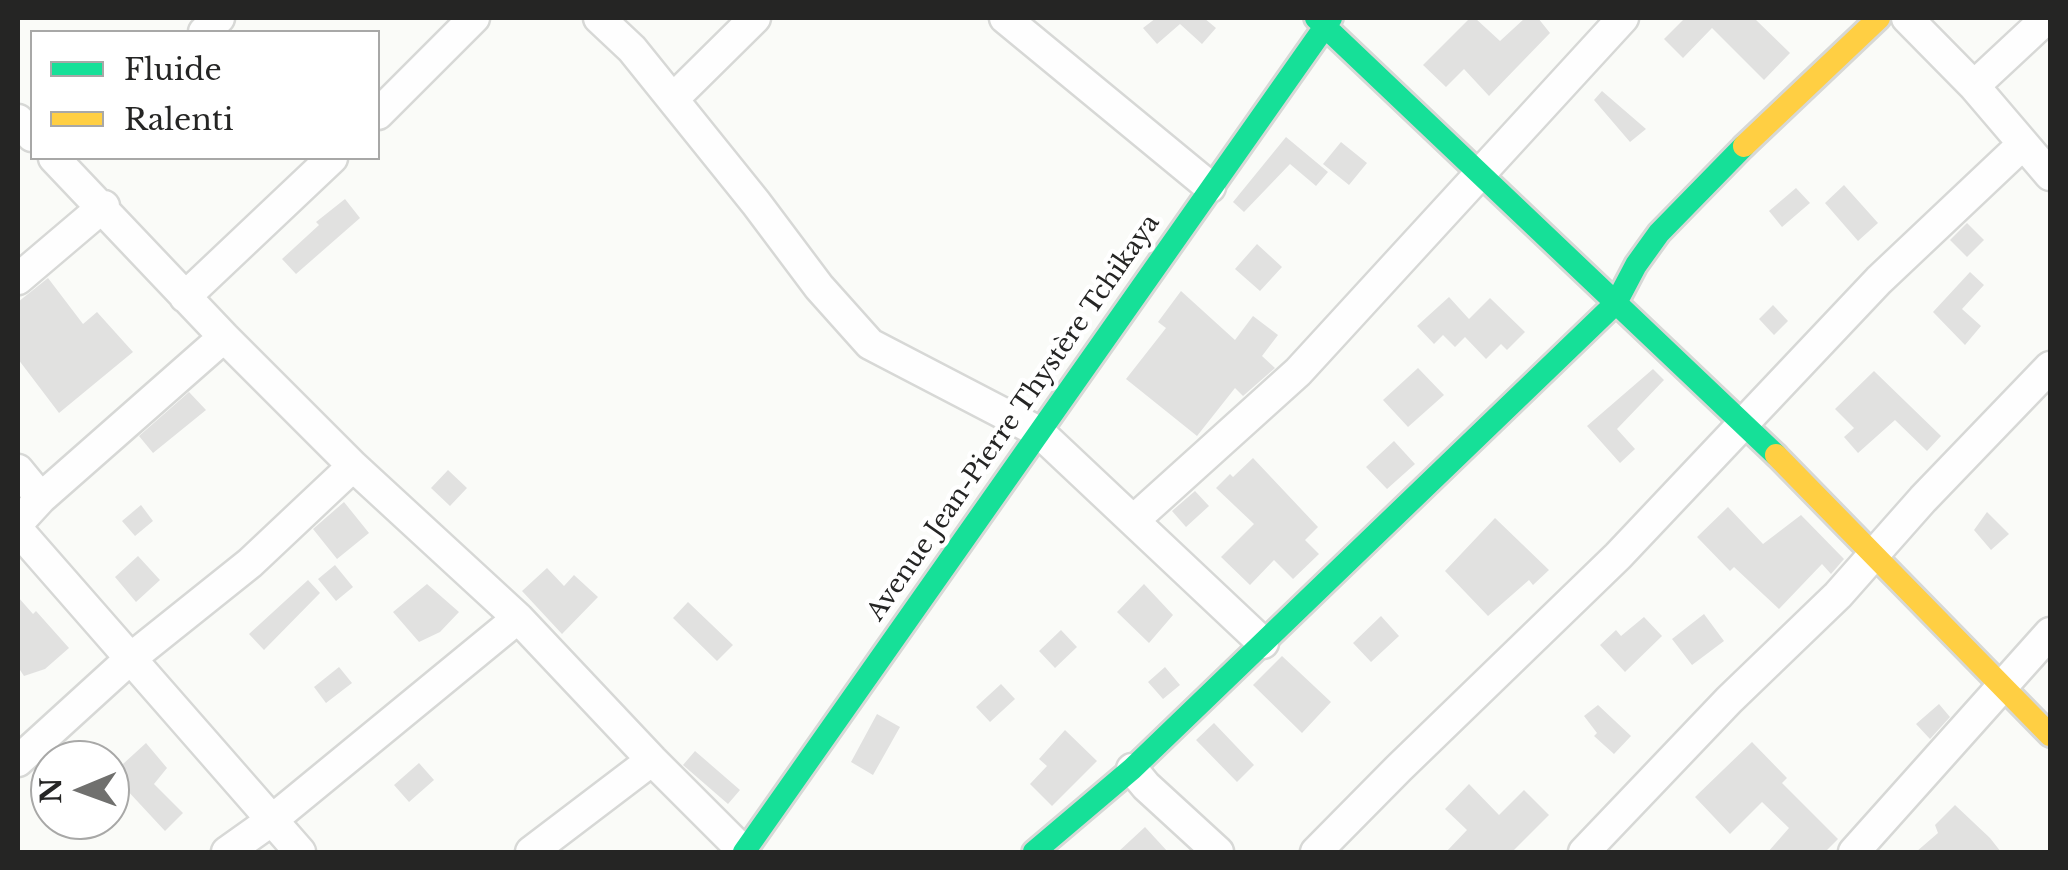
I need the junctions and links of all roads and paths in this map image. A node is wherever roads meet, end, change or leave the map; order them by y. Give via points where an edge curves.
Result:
1 (474, 18) edge
2 (599, 18) edge
3 (755, 18) edge
4 (1005, 18) edge
5 (1623, 18) edge
6 (1879, 18) edge
7 (1908, 18) edge
8 (2047, 18) edge
9 (1324, 21) edge
10 (1974, 86) junction
11 (673, 99) junction
12 (380, 112) edge
13 (2023, 144) junction
14 (330, 160) edge
15 (63, 161) edge
16 (1483, 174) junction
17 (2050, 175) edge
18 (1210, 187) junction
19 (104, 206) junction
20 (18, 279) edge
21 (185, 297) junction
22 (1616, 304) junction
23 (224, 337) junction
24 (2050, 367) edge
25 (1744, 424) junction
26 (1039, 432) junction
27 (353, 466) junction
28 (18, 470) edge
29 (41, 498) junction
30 (1134, 520) junction
31 (18, 526) edge
32 (1872, 556) junction
33 (518, 618) junction
34 (2050, 633) edge
35 (1263, 643) junction
36 (130, 658) junction
37 (2004, 688) junction
38 (2050, 735) edge
39 (652, 760) junction
40 (18, 761) edge
41 (1132, 769) junction
42 (272, 820) junction
43 (227, 852) edge
44 (300, 852) edge
45 (531, 852) edge
46 (744, 852) edge
47 (1034, 852) edge
48 (1218, 852) edge
49 (1316, 852) edge
50 (1584, 852) edge
51 (1854, 852) edge

1 - 12 street
2 - 11 street
3 - 11 street
4 - 18 street
5 - 16 street
6 - 22 street via 1659,232
7 - 10 street
8 - 10 street
9 - 16 street
9 - 18 street, Avenue Jean-Pierre Thystère Tchikaya
10 - 13 street
11 - 26 street via 870,344
13 - 17 street
13 - 25 street via 1878,280
14 - 21 street
15 - 19 street
16 - 22 street
16 - 30 street via 1298,372
18 - 26 street, Avenue Jean-Pierre Thystère Tchikaya
19 - 20 street
19 - 21 street
21 - 23 street
22 - 25 street
22 - 35 street
23 - 27 street
23 - 29 street
24 - 32 street
25 - 32 street
25 - 49 street
26 - 30 street
26 - 46 street, Avenue Jean-Pierre Thystère Tchikaya
27 - 33 street
27 - 36 street via 250,563
28 - 29 street
29 - 31 street
30 - 35 street
31 - 36 street
32 - 37 street
32 - 50 street
33 - 39 street
33 - 42 street
34 - 37 street
35 - 41 street
36 - 40 street
36 - 42 street
37 - 38 street
37 - 51 street
39 - 45 street
39 - 46 street
41 - 47 street
41 - 48 street
42 - 43 street
42 - 44 street

